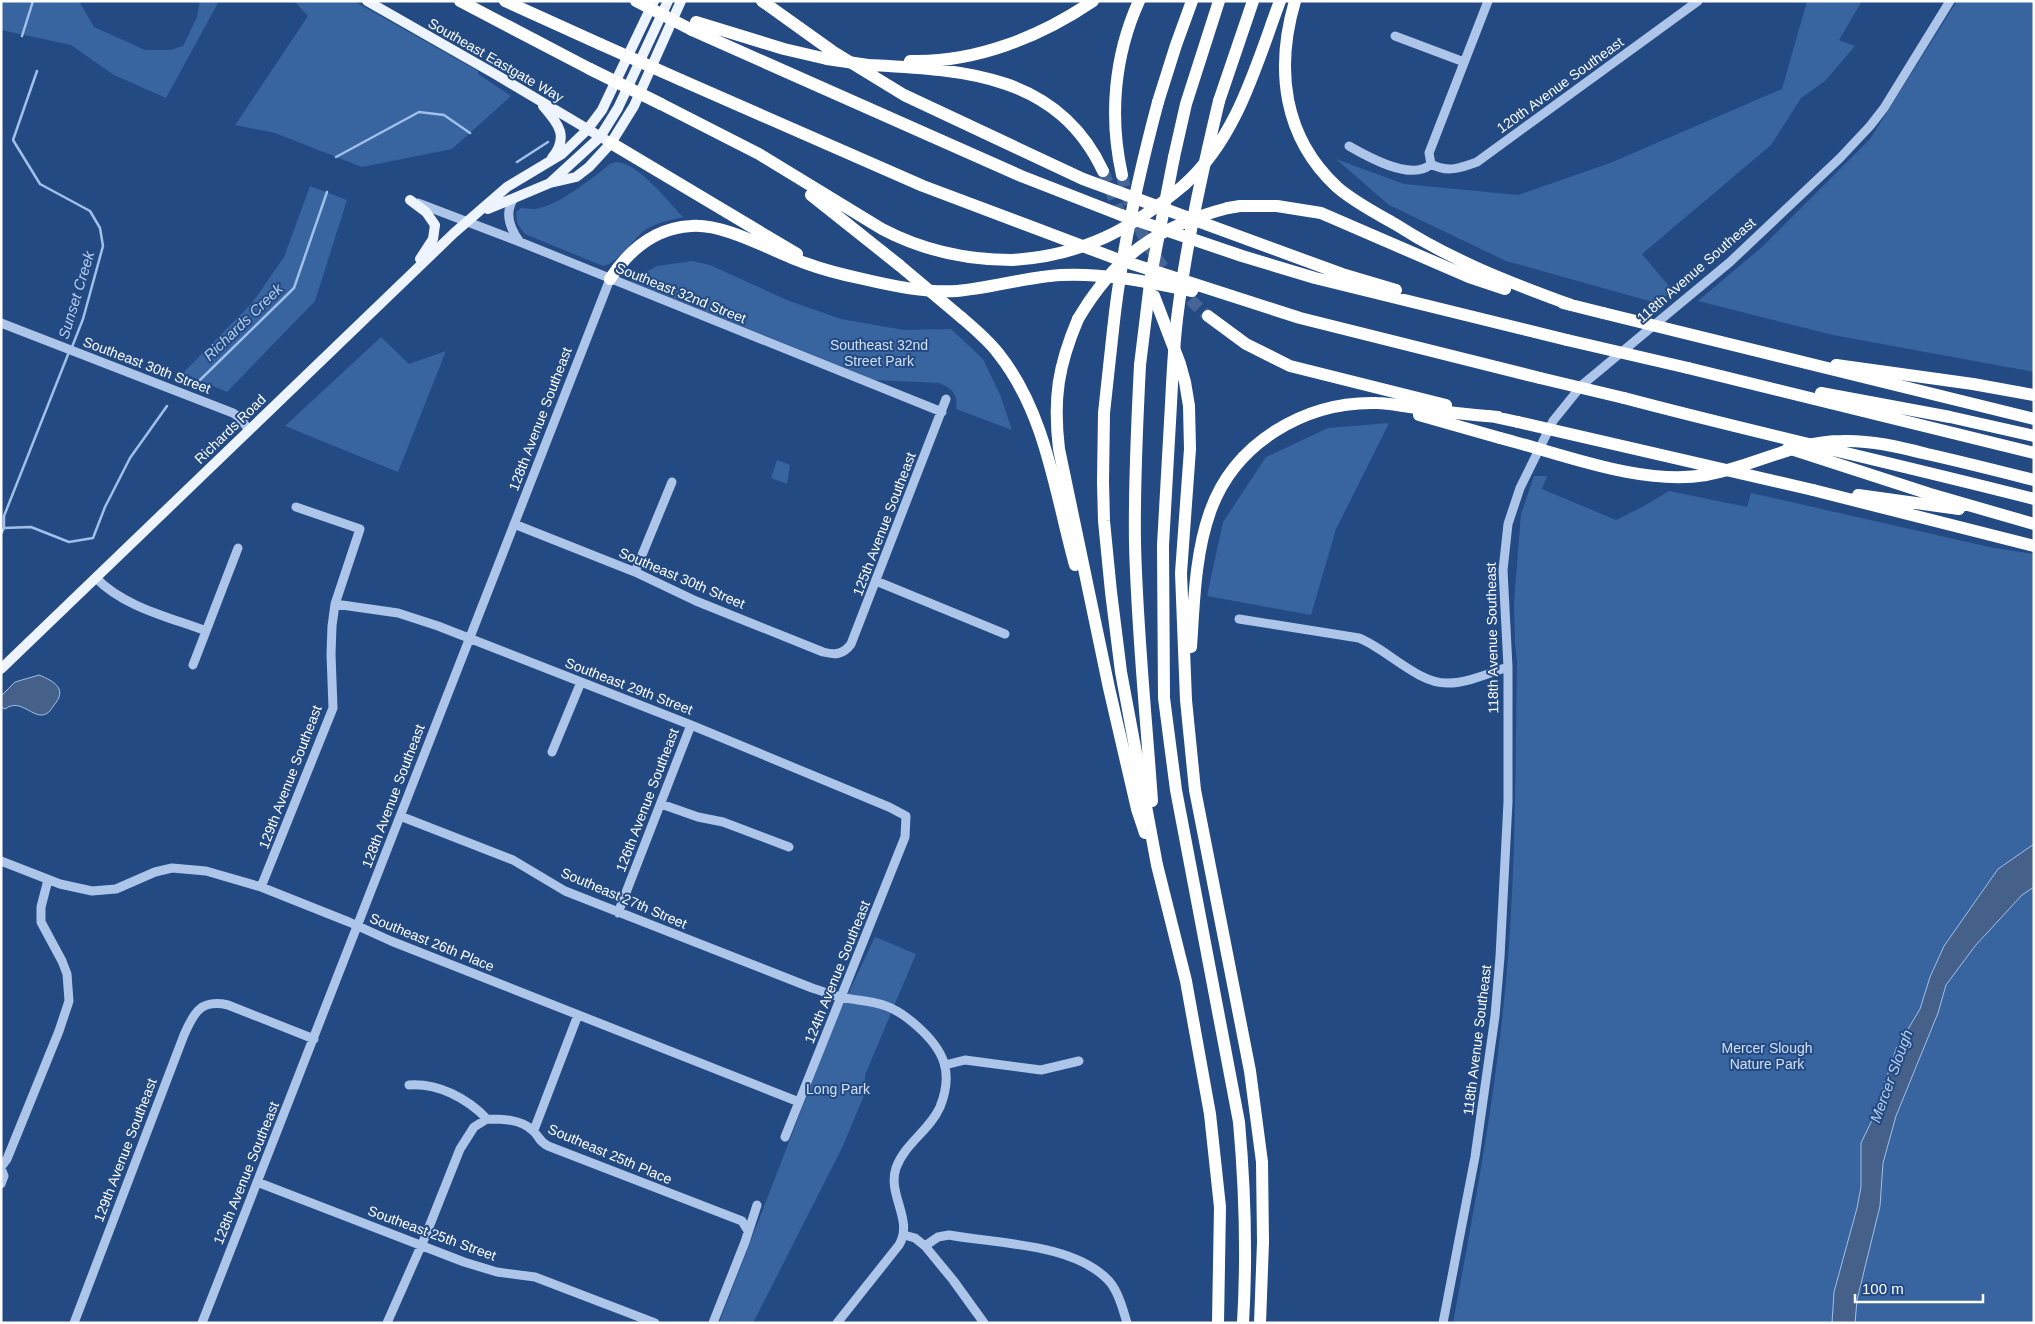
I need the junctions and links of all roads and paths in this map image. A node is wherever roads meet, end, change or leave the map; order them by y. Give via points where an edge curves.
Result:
1 (367, 1) edge
2 (460, 1) edge
3 (505, 1) edge
4 (636, 1) edge
5 (642, 1) edge
6 (654, 1) edge
7 (668, 1) edge
8 (681, 1) edge
9 (762, 1) edge
10 (1093, 1) edge
11 (1139, 1) edge
12 (1192, 1) edge
13 (1219, 1) edge
14 (1253, 1) edge
15 (1280, 1) edge
16 (1295, 1) edge
17 (1488, 1) edge
18 (1698, 1) edge
19 (1950, 1) edge
20 (694, 26) junction
21 (1394, 36) dead end
22 (1464, 62) junction
23 (868, 63) junction
24 (536, 98) junction
25 (587, 130) junction
26 (722, 134) junction
27 (606, 140) junction
28 (1349, 146) dead end
29 (546, 163) junction
30 (1431, 164) junction
31 (1103, 171) tunnel mouth
32 (1122, 175) tunnel mouth
33 (550, 183) junction
34 (514, 198) junction
35 (410, 200) joint
36 (480, 212) junction
37 (466, 222) junction
38 (520, 242) junction
39 (841, 273) junction
40 (407, 278) junction
41 (610, 279) junction
42 (1154, 296) dead end
43 (1249, 302) junction
44 (1570, 305) junction
45 (1208, 316) tunnel mouth
46 (1, 323) edge
47 (1511, 327) junction
48 (1765, 354) junction
49 (1688, 368) junction
50 (2034, 395) edge
51 (946, 399) dead end
52 (1347, 404) junction
53 (942, 412) junction
54 (1498, 418) junction
55 (2034, 419) edge
56 (249, 430) junction
57 (1749, 431) junction
58 (2034, 436) edge
59 (2034, 453) edge
60 (2034, 480) edge
61 (672, 482) dead end
62 (1813, 490) junction
63 (2034, 499) edge
64 (296, 507) dead end
65 (2011, 518) junction
66 (514, 524) junction
67 (2034, 524) edge
68 (2034, 546) edge
69 (238, 548) dead end
70 (635, 572) junction
71 (96, 578) junction
72 (876, 581) junction
73 (335, 604) junction
74 (1239, 619) dead end
75 (206, 631) junction
76 (1005, 634) dead end
77 (470, 638) junction
78 (840, 654) joint
79 (193, 665) dead end
80 (1508, 667) junction
81 (1, 669) edge
82 (581, 682) junction
83 (1109, 688) junction
84 (1186, 700) junction
85 (691, 725) junction
86 (552, 752) dead end
87 (661, 804) junction
88 (400, 816) junction
89 (906, 816) joint
90 (789, 847) dead end
91 (1, 861) edge
92 (1157, 865) junction
93 (48, 880) junction
94 (261, 887) junction
95 (618, 913) junction
96 (1170, 916) junction
97 (357, 926) junction
98 (841, 997) junction
99 (578, 1015) junction
100 (314, 1039) junction
101 (1080, 1061) dead end
102 (945, 1065) junction
103 (409, 1085) dead end
104 (799, 1102) junction
105 (487, 1119) junction
106 (534, 1130) junction
107 (785, 1137) dead end
108 (1, 1167) edge
109 (257, 1182) junction
110 (1, 1184) edge
111 (757, 1205) dead end
112 (748, 1231) junction
113 (904, 1235) junction
114 (421, 1245) junction
115 (925, 1246) junction
116 (74, 1323) edge
117 (202, 1323) edge
118 (388, 1323) edge
119 (655, 1323) edge
120 (713, 1323) edge
121 (837, 1323) edge
122 (984, 1323) edge
123 (1127, 1323) edge
124 (1218, 1323) edge
125 (1243, 1323) edge
126 (1260, 1323) edge
127 (1443, 1323) edge

1 - 24 main road, Southeast Eastgate Way
2 - 26 highway, bridge
3 - 43 highway, bridge via 923,186 1117,259
4 - 20 highway, bridge
5 - 20 highway
6 - 25 main road, Richards Road via 602,110
7 - 27 main road
8 - 27 main road via 634,106
9 - 47 highway via 832,51 904,96 1076,176 1342,274
10 - 23 highway via 1047,29 1002,47 933,60
11 - 32 highway via 1127,31 1116,80 1114,132
12 - 92 highway, bridge via 1144,154 1118,284 1104,413 1104,521 1115,633
13 - 92 highway, bridge via 1186,104 1174,157 1151,275 1140,365 1135,542
14 - 125 highway, bridge via 1220,101 1184,272 1174,354 1163,545 1164,698 1176,790 1239,1122 1245,1226
15 - 26 highway, bridge via 1240,106 1212,153 1184,184 1151,212 1111,235 1051,257 1012,260 962,256 902,240
16 - 44 highway via 1285,40 1287,94 1304,143 1330,179 1356,201 1448,256
17 - 22 street
18 - 30 street, 120th Avenue Southeast via 1478,162 1450,170
19 - 80 street, 118th Avenue Southeast via 1884,108 1857,140 1730,262 1582,385 1553,420 1527,470 1508,524 1503,570
20 - 23 highway, bridge via 827,59
20 - 47 highway via 1021,176 1121,215 1316,278
21 - 22 street
22 - 30 street via 1429,153
23 - 31 highway via 975,75 1022,90 1044,102 1073,127 1088,144
24 - 25 main road, Southeast Eastgate Way
24 - 29 main road via 557,123 561,136 560,147
25 - 27 main road, Southeast Eastgate Way
25 - 29 main road, Richards Road via 562,154
26 - 83 highway, bridge via 810,193 962,318 997,352 1026,397 1039,428
27 - 33 main road, Richards Road
27 - 33 main road, Richards Road via 589,167 576,177
27 - 39 highway via 796,254
28 - 30 street via 1406,172 1422,170
29 - 36 main road, Richards Road via 507,187
33 - 34 main road, Richards Road
34 - 36 main road, Richards Road
34 - 38 street via 508,212 512,231
35 - 37 street, Southeast 32nd Street
35 - 40 main road via 430,216 435,225 433,239
36 - 37 main road, Richards Road
37 - 38 street, Southeast 32nd Street
37 - 40 main road, Richards Road
38 - 41 street, Southeast 32nd Street
39 - 41 highway via 806,264 708,226 692,226 674,228 643,242 618,266
39 - 43 highway via 940,292 1058,275 1090,274
40 - 56 main road, Richards Road
41 - 53 street, Southeast 32nd Street
41 - 66 street, 128th Avenue Southeast
42 - 84 highway via 1186,382 1189,406 1190,449 1181,573
43 - 57 highway, bridge via 1338,328
44 - 48 highway, bridge
44 - 83 highway, bridge via 1469,277 1321,213 1277,206 1228,208 1182,222 1152,237 1114,270 1078,319 1064,356 1055,413 1063,473
45 - 54 highway via 1246,344 1290,366
46 - 56 street, Southeast 30th Street via 234,414
47 - 49 highway, bridge
48 - 50 highway, bridge
48 - 55 highway, bridge
49 - 58 highway via 1942,415
49 - 59 highway
51 - 53 street, 125th Avenue Southeast
52 - 54 highway via 1378,403
52 - 60 highway, bridge via 1413,414 1608,467 1664,477 1723,471 1817,442 1862,441
52 - 84 highway via 1302,417 1266,436 1245,456 1221,488 1210,511 1200,555
53 - 72 street, 125th Avenue Southeast
54 - 62 highway, bridge
56 - 71 main road, Richards Road
57 - 63 highway, bridge
57 - 65 highway, bridge via 1791,449
61 - 70 street
62 - 65 highway
62 - 68 highway
64 - 73 street, 129th Avenue Southeast via 360,529
65 - 67 highway
66 - 70 street, Southeast 30th Street
66 - 77 street, 128th Avenue Southeast
69 - 75 street
70 - 78 street, Southeast 30th Street via 696,601 822,652
71 - 75 street via 126,600
71 - 81 main road, Richards Road
72 - 76 street
72 - 78 street, 125th Avenue Southeast via 851,644
73 - 77 street, Southeast 29th Street via 399,613
73 - 94 street, 129th Avenue Southeast via 331,654 333,708
74 - 80 street via 1359,638 1436,682 1457,682
75 - 79 street
77 - 82 street, Southeast 29th Street
77 - 88 street, 128th Avenue Southeast
80 - 127 street, 118th Avenue Southeast via 1505,893 1496,1006 1476,1157
82 - 85 street, Southeast 29th Street
82 - 86 street
83 - 96 highway via 1137,809
84 - 126 highway via 1194,790 1250,1071 1262,1162 1264,1242
85 - 87 street, 126th Avenue Southeast
85 - 89 street, Southeast 29th Street
87 - 90 street via 723,822
87 - 95 street, 126th Avenue Southeast
88 - 95 street, Southeast 27th Street via 513,860 559,888
88 - 97 street, 128th Avenue Southeast
89 - 98 street, 124th Avenue Southeast via 905,837
91 - 93 street, Southeast 26th Place
92 - 96 highway
93 - 94 street, Southeast 26th Place via 78,889 103,891 116,889 155,872 190,868
93 - 108 street via 41,922 67,974 69,1002 11,1150
94 - 97 street, Southeast 26th Place
95 - 98 street, Southeast 27th Street
96 - 124 highway via 1186,981 1211,1123 1220,1207
97 - 99 street, Southeast 26th Place
97 - 100 street, 128th Avenue Southeast
98 - 102 street, Southeast 27th Street via 877,1003 899,1012 934,1042
98 - 104 street, 124th Avenue Southeast
99 - 104 street, Southeast 26th Place
99 - 106 street
100 - 109 street, 128th Avenue Southeast
100 - 116 street, 129th Avenue Southeast via 219,1003 203,1006 189,1024
101 - 102 street via 1041,1070 965,1060
102 - 113 street via 946,1086 939,1108 905,1150 894,1177
103 - 105 street via 430,1085 465,1100
104 - 107 street, 124th Avenue Southeast
105 - 106 street, Southeast 25th Place via 511,1120
105 - 114 street via 466,1137
106 - 112 street, Southeast 25th Place via 538,1140 548,1146 742,1221
108 - 110 street via 4,1176
109 - 114 street, Southeast 25th Street
109 - 117 street, 128th Avenue Southeast
111 - 112 street
112 - 120 street
113 - 115 street
113 - 121 street
114 - 118 street
114 - 119 street, Southeast 25th Street via 497,1272 535,1277
115 - 122 street
115 - 123 street via 938,1237 949,1235 1043,1249 1076,1258 1110,1282

